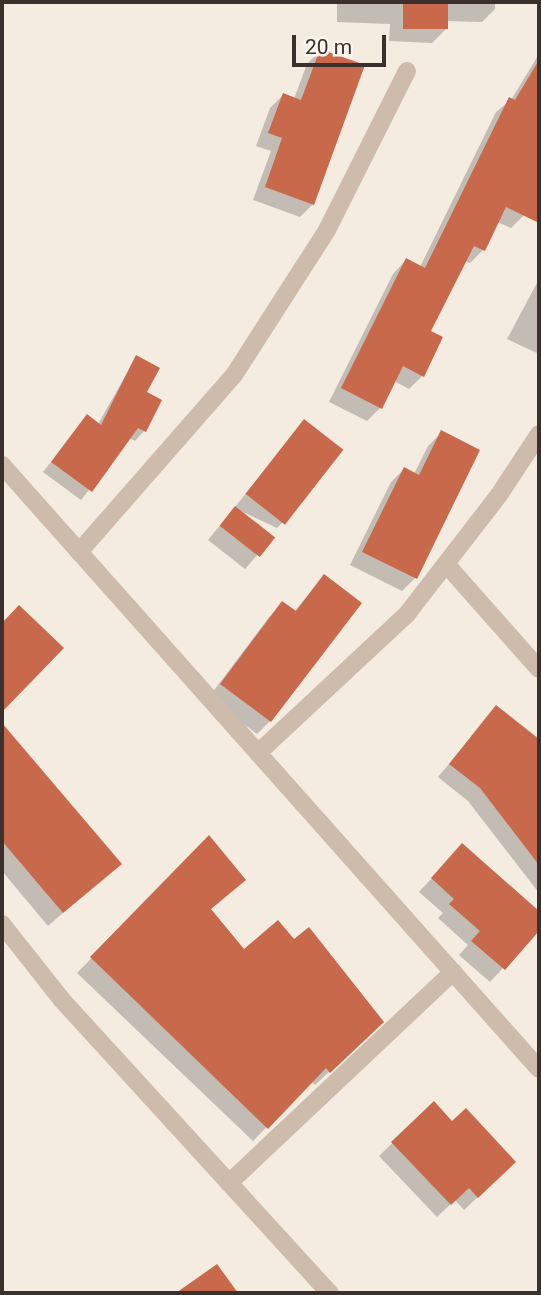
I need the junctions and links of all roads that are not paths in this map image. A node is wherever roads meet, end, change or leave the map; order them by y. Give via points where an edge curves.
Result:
1 (407, 71) dead end
2 (539, 434) edge
3 (2, 465) edge
4 (79, 552) junction
5 (446, 564) junction
6 (539, 669) edge
7 (258, 753) junction
8 (2, 924) edge
9 (453, 972) junction
10 (539, 1069) edge
11 (229, 1183) junction
12 (330, 1293) edge

1 - 4 street via 327,230 234,375
2 - 5 street
3 - 4 street
4 - 7 street
5 - 6 street
5 - 7 street via 407,614
7 - 9 street
8 - 11 street via 62,1000
9 - 10 street
9 - 11 street
11 - 12 street

